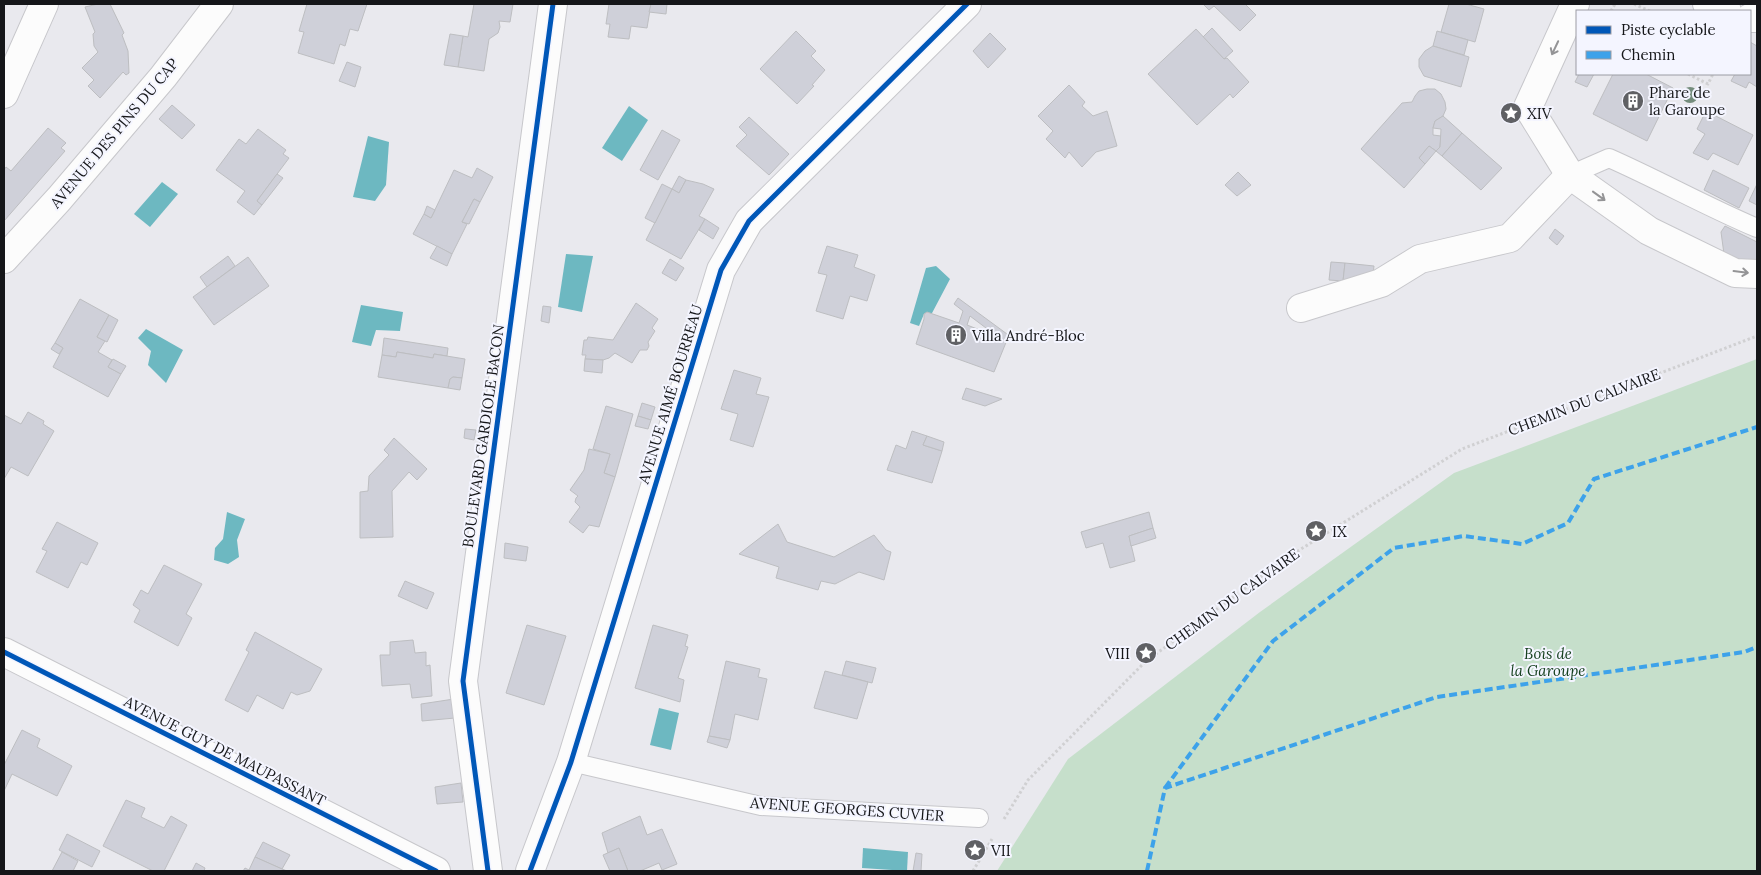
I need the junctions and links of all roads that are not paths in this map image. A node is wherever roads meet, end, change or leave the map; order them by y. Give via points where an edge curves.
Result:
1 (44, 4) edge
2 (219, 4) edge
3 (553, 4) edge
4 (968, 4) edge
5 (1576, 4) edge
6 (1708, 4) edge
7 (1724, 10) edge
8 (4, 94) edge
9 (1570, 175) junction
10 (1757, 228) edge
11 (4, 259) edge
12 (1757, 274) edge
13 (1301, 308) dead end
14 (4, 652) edge
15 (571, 762) junction
16 (979, 818) dead end
17 (436, 871) edge
18 (488, 871) edge
19 (530, 871) edge

1 - 8 street
2 - 11 street, AVENUE DES PINS DU CAP via 163,77
3 - 18 street, BOULEVARD GARDIOLE BACON via 463,681
4 - 15 street, AVENUE AIMÉ BOURREAU via 749,221 721,270
5 -> 9 street via 1528,107
6 - 7 street
9 - 10 lane via 1609,158
9 -> 12 street via 1649,231 1735,273
9 - 13 street via 1510,238 1420,259 1381,283
14 - 17 street, AVENUE GUY DE MAUPASSANT
15 - 16 lane, AVENUE GEORGES CUVIER via 761,806
15 - 19 street, AVENUE AIMÉ BOURREAU

